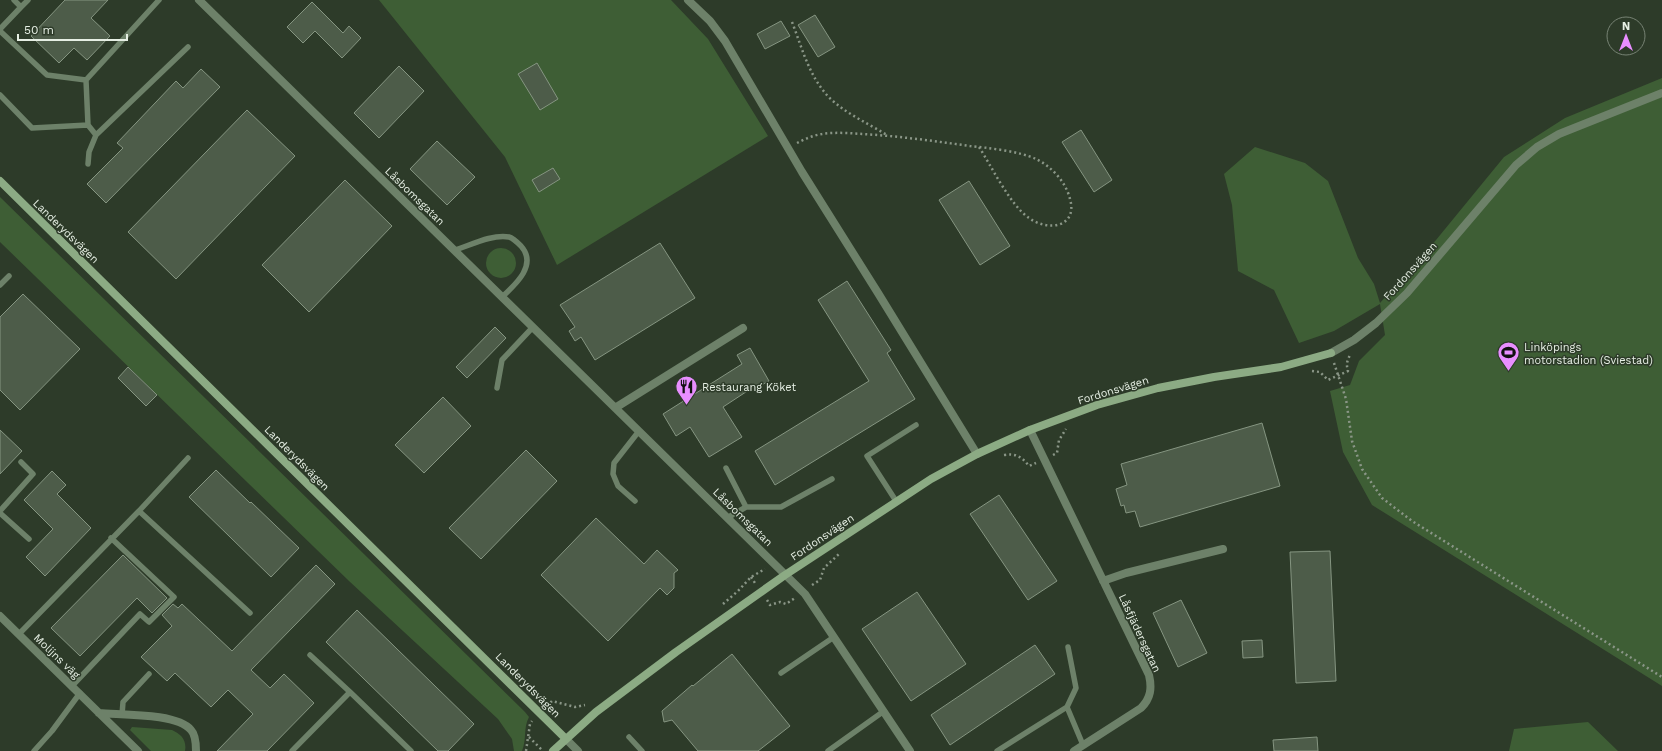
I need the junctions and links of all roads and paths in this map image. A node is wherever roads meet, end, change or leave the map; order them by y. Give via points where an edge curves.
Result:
1 (14, 0) edge
2 (28, 0) edge
3 (159, 0) edge
4 (199, 0) edge
5 (688, 0) edge
6 (21, 7) junction
7 (792, 22) dead end
8 (0, 30) edge
9 (188, 48) dead end
10 (86, 80) junction
11 (1662, 93) edge
12 (0, 95) edge
13 (88, 125) junction
14 (96, 135) junction
15 (888, 135) junction
16 (979, 147) junction
17 (787, 148) junction
18 (88, 164) dead end
19 (0, 181) edge
20 (455, 250) junction
21 (9, 276) dead end
22 (0, 286) edge
23 (502, 297) junction
24 (533, 327) junction
25 (743, 328) dead end
26 (1355, 351) dead end
27 (1331, 353) junction
28 (1309, 372) dead end
29 (1338, 376) junction
30 (497, 388) dead end
31 (615, 408) junction
32 (916, 425) dead end
33 (1068, 428) dead end
34 (1030, 430) junction
35 (639, 432) junction
36 (977, 454) junction
37 (998, 457) dead end
38 (188, 458) dead end
39 (1044, 459) junction
40 (21, 462) dead end
41 (726, 468) dead end
42 (832, 479) dead end
43 (635, 501) dead end
44 (896, 501) junction
45 (746, 507) junction
46 (139, 510) junction
47 (0, 512) edge
48 (727, 518) junction
49 (111, 538) junction
50 (29, 539) dead end
51 (1223, 549) dead end
52 (841, 553) dead end
53 (774, 563) junction
54 (785, 575) junction
55 (750, 577) junction
56 (1103, 581) junction
57 (761, 592) junction
58 (803, 592) junction
59 (718, 607) dead end
60 (250, 613) dead end
61 (0, 616) edge
62 (18, 634) junction
63 (834, 638) junction
64 (1068, 647) dead end
65 (310, 655) dead end
66 (781, 673) dead end
67 (149, 674) dead end
68 (1662, 677) edge
69 (72, 686) junction
70 (350, 692) junction
71 (80, 693) junction
72 (591, 701) dead end
73 (1067, 707) junction
74 (884, 712) junction
75 (99, 713) junction
76 (540, 713) junction
77 (122, 715) junction
78 (529, 737) junction
79 (629, 737) dead end
80 (566, 739) junction
81 (1083, 745) junction
82 (34, 751) edge
83 (138, 751) edge
84 (196, 751) edge
85 (292, 751) edge
86 (411, 751) edge
87 (526, 751) edge
88 (543, 751) edge
89 (553, 751) edge
90 (578, 751) edge
91 (642, 751) edge
92 (828, 751) edge
93 (910, 751) edge
94 (996, 751) edge
95 (1074, 751) edge

1 - 6 lane
2 - 6 lane
3 - 10 lane
4 - 20 street, Låsbomsgatan
5 - 17 street via 710,21 725,41
6 - 8 lane
7 - 15 path via 808,65 822,90 834,102
8 - 10 lane via 47,75
9 - 14 lane
10 - 13 lane
11 - 27 street, Fordonsvägen via 1559,134 1537,147 1516,166 1407,293 1376,323
12 - 13 lane via 32,128
13 - 14 lane
14 - 18 lane via 89,152
15 - 16 path
15 - 17 path via 821,134
16 - 16 path via 1035,158 1053,170 1069,193 1072,206 1068,219 1051,227 1028,218 1008,193
17 - 36 street
19 - 76 street, Landerydsvägen
20 - 23 street, Låsbomsgatan
20 - 23 lane via 501,237 510,238 518,243 527,258 524,274
21 - 22 lane
23 - 24 street, Låsbomsgatan
24 - 30 lane via 502,360
24 - 31 street, Låsbomsgatan
25 - 31 street
26 - 29 path via 1347,360 1348,371
27 - 29 path
27 - 34 street, Fordonsvägen via 1281,367 1158,388 1097,405
28 - 29 path via 1320,372 1328,380
29 - 68 path via 1346,399 1352,441 1362,469 1382,498 1412,521
31 - 35 street, Låsbomsgatan
32 - 44 lane via 867,456
33 - 39 path via 1058,440 1057,452
34 - 36 street, Fordonsvägen
34 - 39 street, Låsfjädersgatan
35 - 43 lane via 614,463 612,474 618,486
35 - 48 street, Låsbomsgatan
36 - 44 street, Fordonsvägen
37 - 39 path via 1012,454 1023,459 1029,466
38 - 46 lane
39 - 56 street, Låsfjädersgatan
40 - 47 lane via 33,474
41 - 45 lane
42 - 45 lane via 781,507
44 - 54 street, Fordonsvägen
45 - 48 lane
46 - 49 lane
46 - 60 lane
47 - 50 lane
48 - 53 street, Låsbomsgatan
49 - 62 lane
49 - 69 lane via 174,597 149,622 140,614
51 - 56 street
52 - 58 path via 824,568 820,580
53 - 54 street, Låsbomsgatan
53 - 55 path
54 - 57 street, Fordonsvägen
54 - 58 street, Låsbomsgatan
55 - 57 path
55 - 59 path via 738,591
56 - 81 street, Låsfjädersgatan via 1149,675 1151,693 1141,708
57 - 58 path via 770,605 780,602 786,604
57 - 80 street, Fordonsvägen via 596,712
58 - 63 street, Låsbomsgatan
61 - 62 street, Molijns väg
62 - 69 street, Molijns väg
63 - 66 lane
63 - 74 street, Låsbomsgatan
64 - 73 lane via 1076,688
65 - 70 lane
67 - 77 lane via 123,702
69 - 71 street, Molijns väg
70 - 85 lane
70 - 86 lane
71 - 75 street, Molijns väg
71 - 82 lane
72 - 76 path via 584,706 575,707 552,701
73 - 81 lane
73 - 94 lane
74 - 92 lane
74 - 93 street, Låsbomsgatan
75 - 77 street
75 - 83 street, Molijns väg
76 - 78 path via 530,724
76 - 80 street, Landerydsvägen
77 - 84 street via 171,718 184,723 193,732
78 - 87 path
78 - 88 path
79 - 91 lane
80 - 89 street, Fordonsvägen
80 - 90 street, Landerydsvägen
81 - 95 street, Låsfjädersgatan

